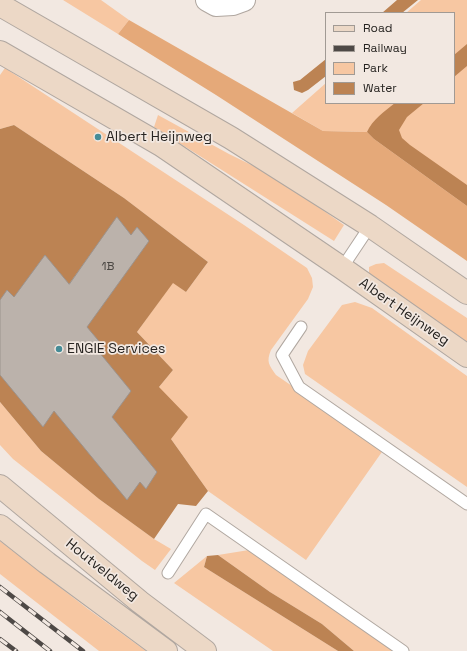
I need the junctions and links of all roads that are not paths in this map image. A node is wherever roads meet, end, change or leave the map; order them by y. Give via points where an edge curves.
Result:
1 (207, 0) edge
2 (244, 0) edge
3 (0, 5) edge
4 (0, 52) edge
5 (370, 226) junction
6 (342, 268) junction
7 (467, 293) edge
8 (301, 327) dead end
9 (467, 356) edge
10 (0, 486) edge
11 (467, 504) edge
12 (0, 526) edge
13 (168, 573) dead end
14 (166, 651) edge
15 (205, 651) edge
16 (403, 651) edge

1 - 2 street via 216,5 233,4
3 - 5 main road via 231,138
4 - 6 main road, Albert Heijnweg via 161,145
5 - 6 lane
5 - 7 main road
6 - 9 main road, Albert Heijnweg
8 - 11 lane via 282,355 299,387
10 - 15 main road, Houtveldweg via 140,602
12 - 14 main road, Houtveldweg
13 - 16 lane via 206,514

